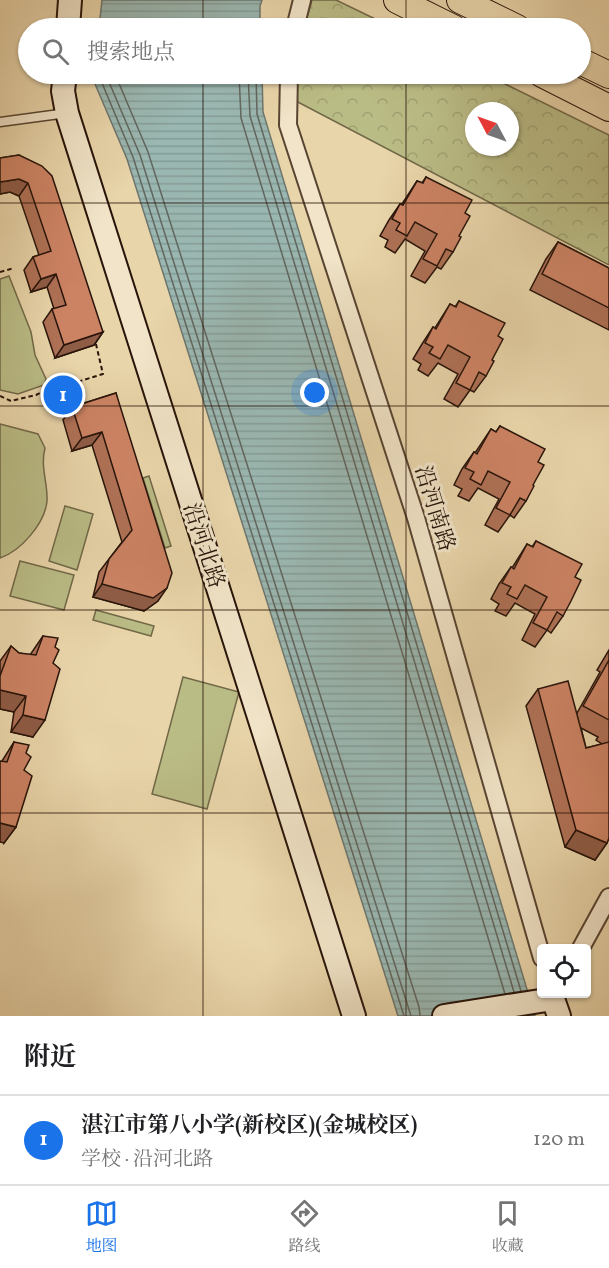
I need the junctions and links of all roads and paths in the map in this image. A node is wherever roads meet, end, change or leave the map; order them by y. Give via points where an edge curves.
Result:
1 (70, 0) edge
2 (302, 0) edge
3 (397, 0) edge
4 (460, 0) edge
5 (69, 18) edge
6 (298, 18) edge
7 (433, 18) edge
8 (497, 18) edge
9 (591, 66) edge
10 (609, 75) edge
11 (64, 84) edge
12 (289, 84) edge
13 (562, 84) edge
14 (609, 108) edge
15 (67, 113) junction
16 (0, 122) edge
17 (14, 268) dead end
18 (0, 272) edge
19 (93, 333) edge
20 (0, 396) edge
21 (609, 897) edge
22 (538, 944) edge
23 (583, 944) edge
24 (555, 1000) edge
25 (354, 1016) edge
26 (444, 1016) edge

1 - 5 street
2 - 6 street
3 - 7 main road
4 - 8 main road
9 - 10 main road
11 - 15 street, 沿河北路
12 - 22 street, 沿河南路 via 288,125 416,518
13 - 14 main road
15 - 16 lane
15 - 25 street, 沿河北路
17 - 18 path
19 - 20 path via 103,374 10,401
21 - 23 street
24 - 26 street

